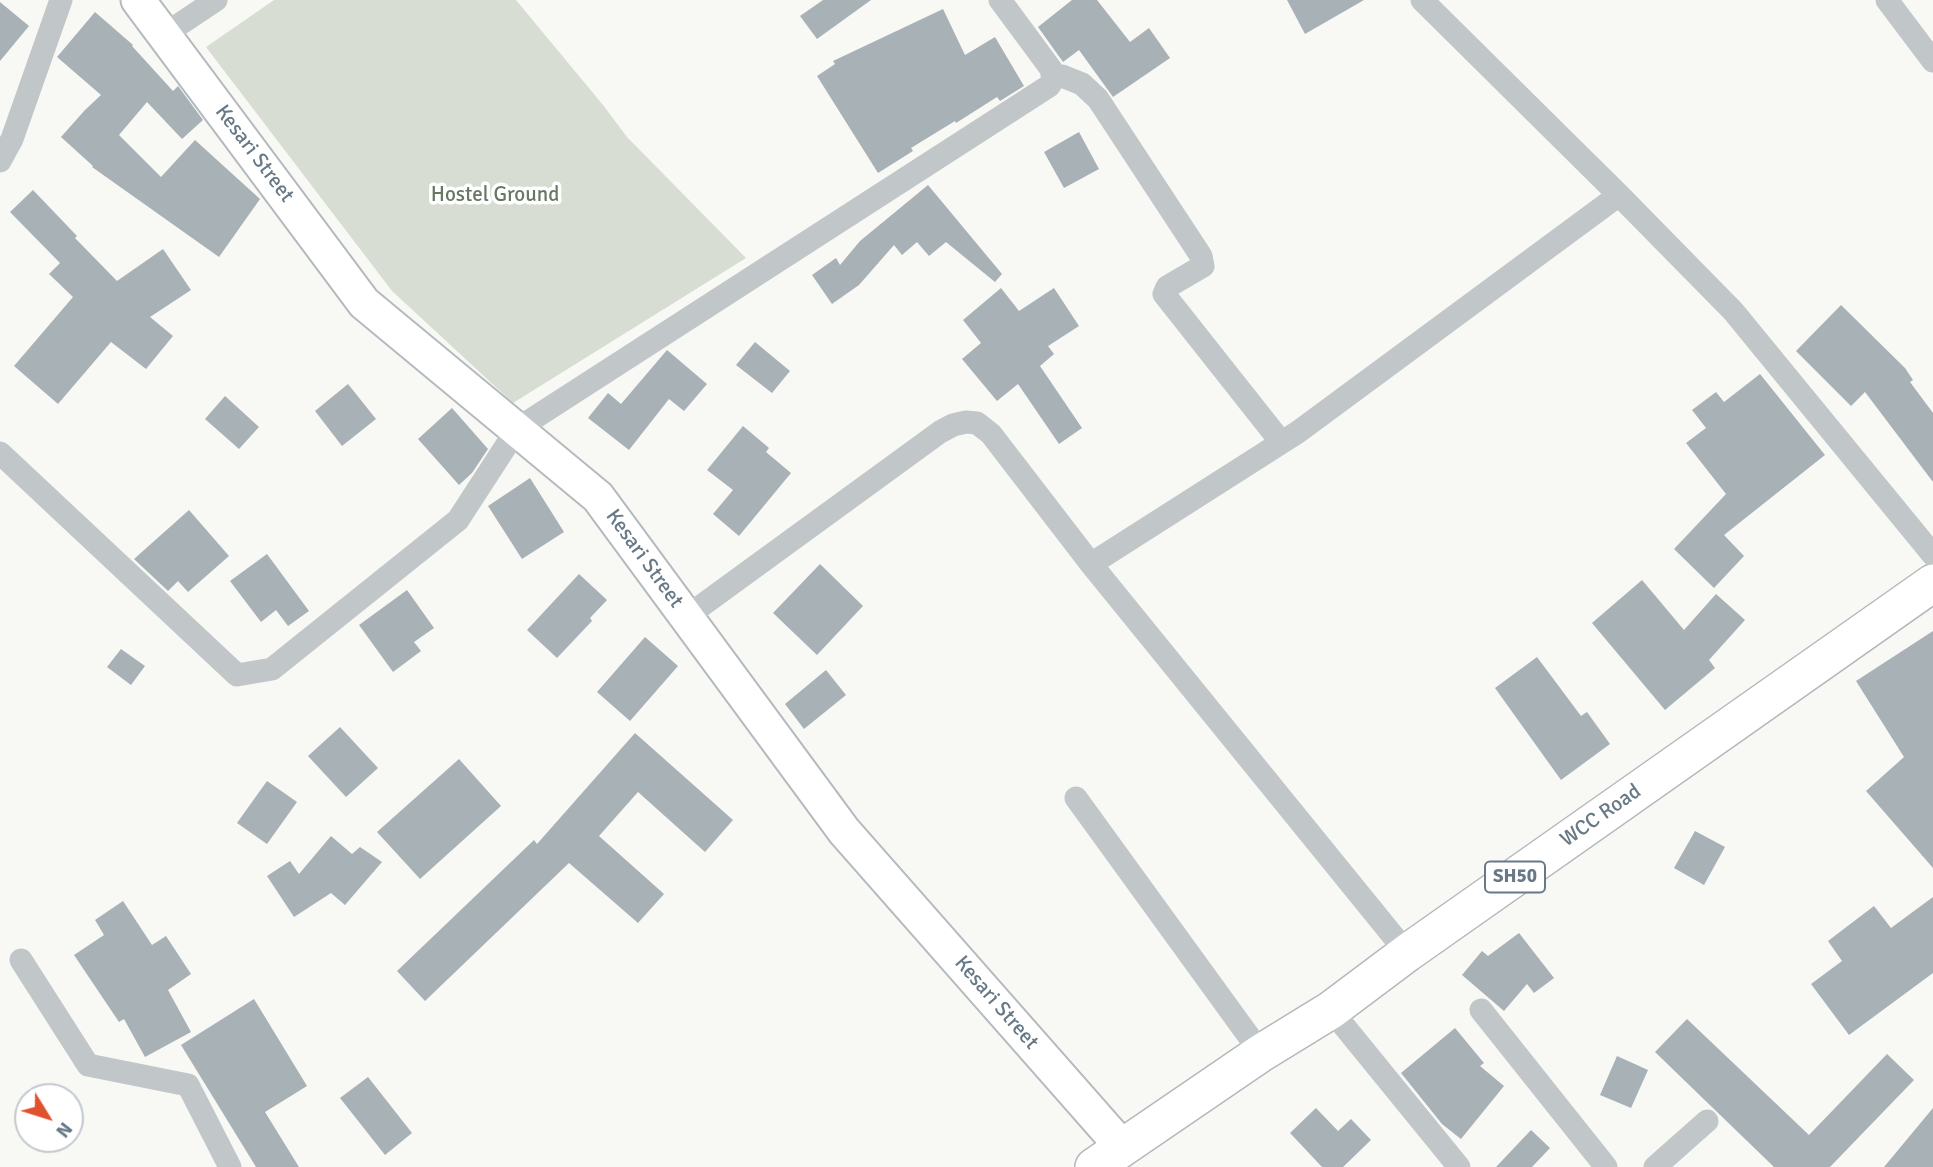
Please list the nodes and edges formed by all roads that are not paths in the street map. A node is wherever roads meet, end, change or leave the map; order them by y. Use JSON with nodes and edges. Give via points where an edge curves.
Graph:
{"nodes":[{"id":1,"x":61,"y":0,"type":"edge"},
{"id":2,"x":138,"y":0,"type":"edge"},
{"id":3,"x":216,"y":0,"type":"edge"},
{"id":4,"x":1000,"y":0,"type":"edge"},
{"id":5,"x":1422,"y":0,"type":"edge"},
{"id":6,"x":1887,"y":0,"type":"edge"},
{"id":7,"x":165,"y":34,"type":"junction"},
{"id":8,"x":1933,"y":61,"type":"edge"},
{"id":9,"x":1053,"y":76,"type":"junction"},
{"id":10,"x":0,"y":160,"type":"edge"},
{"id":11,"x":1619,"y":195,"type":"junction"},
{"id":12,"x":517,"y":429,"type":"junction"},
{"id":13,"x":1281,"y":442,"type":"junction"},
{"id":14,"x":0,"y":453,"type":"edge"},
{"id":15,"x":1933,"y":555,"type":"edge"},
{"id":16,"x":1091,"y":564,"type":"junction"},
{"id":17,"x":1933,"y":583,"type":"edge"},
{"id":18,"x":686,"y":617,"type":"junction"},
{"id":19,"x":1076,"y":798,"type":"dead end"},
{"id":20,"x":1407,"y":953,"type":"junction"},
{"id":21,"x":22,"y":960,"type":"dead end"},
{"id":22,"x":1331,"y":1010,"type":"junction"},
{"id":23,"x":1481,"y":1010,"type":"dead end"},
{"id":24,"x":1261,"y":1052,"type":"junction"},
{"id":25,"x":1707,"y":1121,"type":"dead end"},
{"id":26,"x":1109,"y":1158,"type":"edge"},
{"id":27,"x":230,"y":1167,"type":"edge"},
{"id":28,"x":1460,"y":1167,"type":"edge"},
{"id":29,"x":1606,"y":1167,"type":"edge"},
{"id":30,"x":1655,"y":1167,"type":"edge"}],
"edges":[{"from":1,"to":10,"type":"street","via":[[12,139]]},
{"from":2,"to":7,"type":"street","name":"Kesari Street"},
{"from":3,"to":7,"type":"street"},
{"from":4,"to":9,"type":"street"},
{"from":5,"to":11,"type":"street"},
{"from":6,"to":8,"type":"street"},
{"from":7,"to":12,"type":"street","name":"Kesari Street","via":[[364,303]]},
{"from":9,"to":12,"type":"street","via":[[1049,86]]},
{"from":9,"to":13,"type":"street","via":[[1082,84],[1098,99],[1201,256],[1203,265],[1167,287],[1164,294]]},
{"from":11,"to":13,"type":"street"},
{"from":11,"to":15,"type":"street","via":[[1733,311]]},
{"from":12,"to":14,"type":"street","via":[[458,520],[272,669],[237,675]]},
{"from":12,"to":18,"type":"street","name":"Kesari Street","via":[[598,496]]},
{"from":13,"to":16,"type":"street"},
{"from":16,"to":18,"type":"street","via":[[991,433],[977,423],[966,422],[940,432]]},
{"from":16,"to":20,"type":"street"},
{"from":17,"to":20,"type":"main road","name":"WCC Road","number":"SH50"},
{"from":18,"to":26,"type":"street","name":"Kesari Street","via":[[844,831]]},
{"from":19,"to":24,"type":"street"},
{"from":20,"to":22,"type":"main road","name":"WCC Road","number":"SH50"},
{"from":21,"to":27,"type":"street","via":[[88,1065],[188,1085]]},
{"from":22,"to":24,"type":"main road","name":"WCC Road","number":"SH50"},
{"from":22,"to":28,"type":"street"},
{"from":23,"to":29,"type":"street"},
{"from":24,"to":26,"type":"main road","name":"WCC Road","number":"SH50"},
{"from":25,"to":30,"type":"street"}]}
